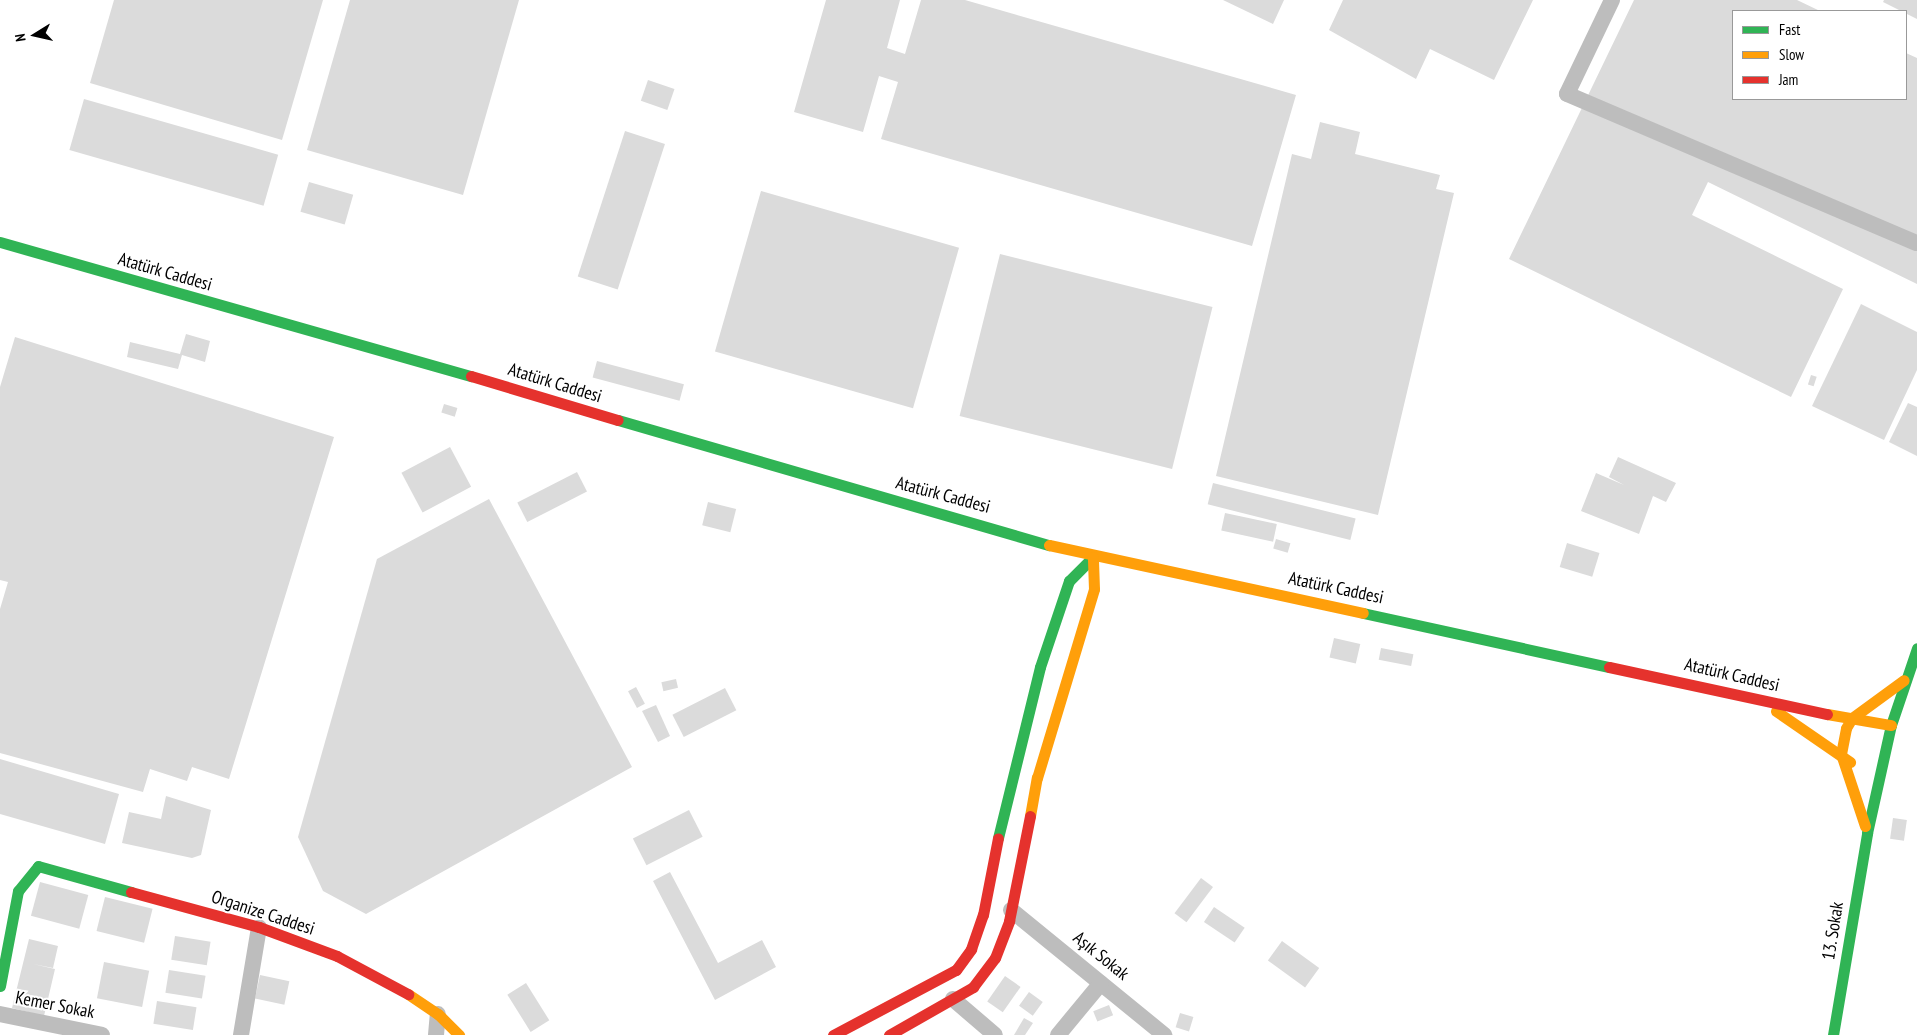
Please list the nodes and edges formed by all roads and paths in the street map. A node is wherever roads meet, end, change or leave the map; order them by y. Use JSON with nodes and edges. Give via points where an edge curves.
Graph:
{"nodes":[{"id":1,"x":1612,"y":0,"type":"edge"},
{"id":2,"x":0,"y":242,"type":"edge"},
{"id":3,"x":1917,"y":244,"type":"edge"},
{"id":4,"x":1093,"y":557,"type":"junction"},
{"id":5,"x":1917,"y":648,"type":"edge"},
{"id":6,"x":1904,"y":680,"type":"junction"},
{"id":7,"x":1756,"y":700,"type":"junction"},
{"id":8,"x":1852,"y":718,"type":"junction"},
{"id":9,"x":1891,"y":725,"type":"junction"},
{"id":10,"x":1841,"y":754,"type":"junction"},
{"id":11,"x":1881,"y":770,"type":"junction"},
{"id":12,"x":1867,"y":833,"type":"junction"},
{"id":13,"x":1012,"y":910,"type":"junction"},
{"id":14,"x":259,"y":927,"type":"junction"},
{"id":15,"x":1101,"y":983,"type":"junction"},
{"id":16,"x":0,"y":986,"type":"edge"},
{"id":17,"x":953,"y":999,"type":"junction"},
{"id":18,"x":0,"y":1014,"type":"edge"},
{"id":19,"x":438,"y":1014,"type":"junction"},
{"id":20,"x":102,"y":1035,"type":"edge"},
{"id":21,"x":240,"y":1035,"type":"edge"},
{"id":22,"x":436,"y":1035,"type":"edge"},
{"id":23,"x":459,"y":1035,"type":"edge"},
{"id":24,"x":833,"y":1035,"type":"edge"},
{"id":25,"x":889,"y":1035,"type":"edge"},
{"id":26,"x":995,"y":1035,"type":"edge"},
{"id":27,"x":1058,"y":1035,"type":"edge"},
{"id":28,"x":1164,"y":1035,"type":"edge"},
{"id":29,"x":1833,"y":1035,"type":"edge"}],
"edges":[{"from":1,"to":3,"type":"street","via":[[1567,94]]},
{"from":2,"to":4,"type":"street","name":"Atatürk Caddesi","via":[[510,387],[795,474],[1051,542]]},
{"from":4,"to":7,"type":"street","name":"Atatürk Caddesi","via":[[1124,560]]},
{"from":4,"to":13,"type":"street","via":[[1094,589],[1037,778]]},
{"from":4,"to":24,"type":"street","via":[[1069,582],[1040,667],[1011,774],[983,915],[971,949],[956,970]]},
{"from":5,"to":6,"type":"street"},
{"from":6,"to":8,"type":"street"},
{"from":6,"to":9,"type":"street","name":"13. Sokak"},
{"from":7,"to":8,"type":"street","name":"Atatürk Caddesi"},
{"from":7,"to":10,"type":"street"},
{"from":8,"to":9,"type":"street","name":"Atatürk Caddesi"},
{"from":8,"to":10,"type":"street"},
{"from":9,"to":11,"type":"street","name":"13. Sokak"},
{"from":10,"to":11,"type":"street","via":[[1863,771]]},
{"from":10,"to":12,"type":"street","via":[[1860,801]]},
{"from":11,"to":12,"type":"street","name":"13. Sokak"},
{"from":12,"to":29,"type":"street","name":"13. Sokak"},
{"from":13,"to":15,"type":"street","name":"Aşık Sokak"},
{"from":13,"to":17,"type":"street","via":[[995,958],[973,987]]},
{"from":14,"to":16,"type":"street","name":"Organize Caddesi","via":[[38,866],[18,891]]},
{"from":14,"to":19,"type":"street","name":"Organize Caddesi","via":[[337,956],[397,987]]},
{"from":14,"to":21,"type":"street"},
{"from":15,"to":27,"type":"street"},
{"from":15,"to":28,"type":"street","name":"Aşık Sokak"},
{"from":17,"to":25,"type":"street"},
{"from":17,"to":26,"type":"street"},
{"from":18,"to":20,"type":"street","name":"Kemer Sokak"},
{"from":19,"to":22,"type":"street"},
{"from":19,"to":23,"type":"street","name":"Organize Caddesi"}]}
